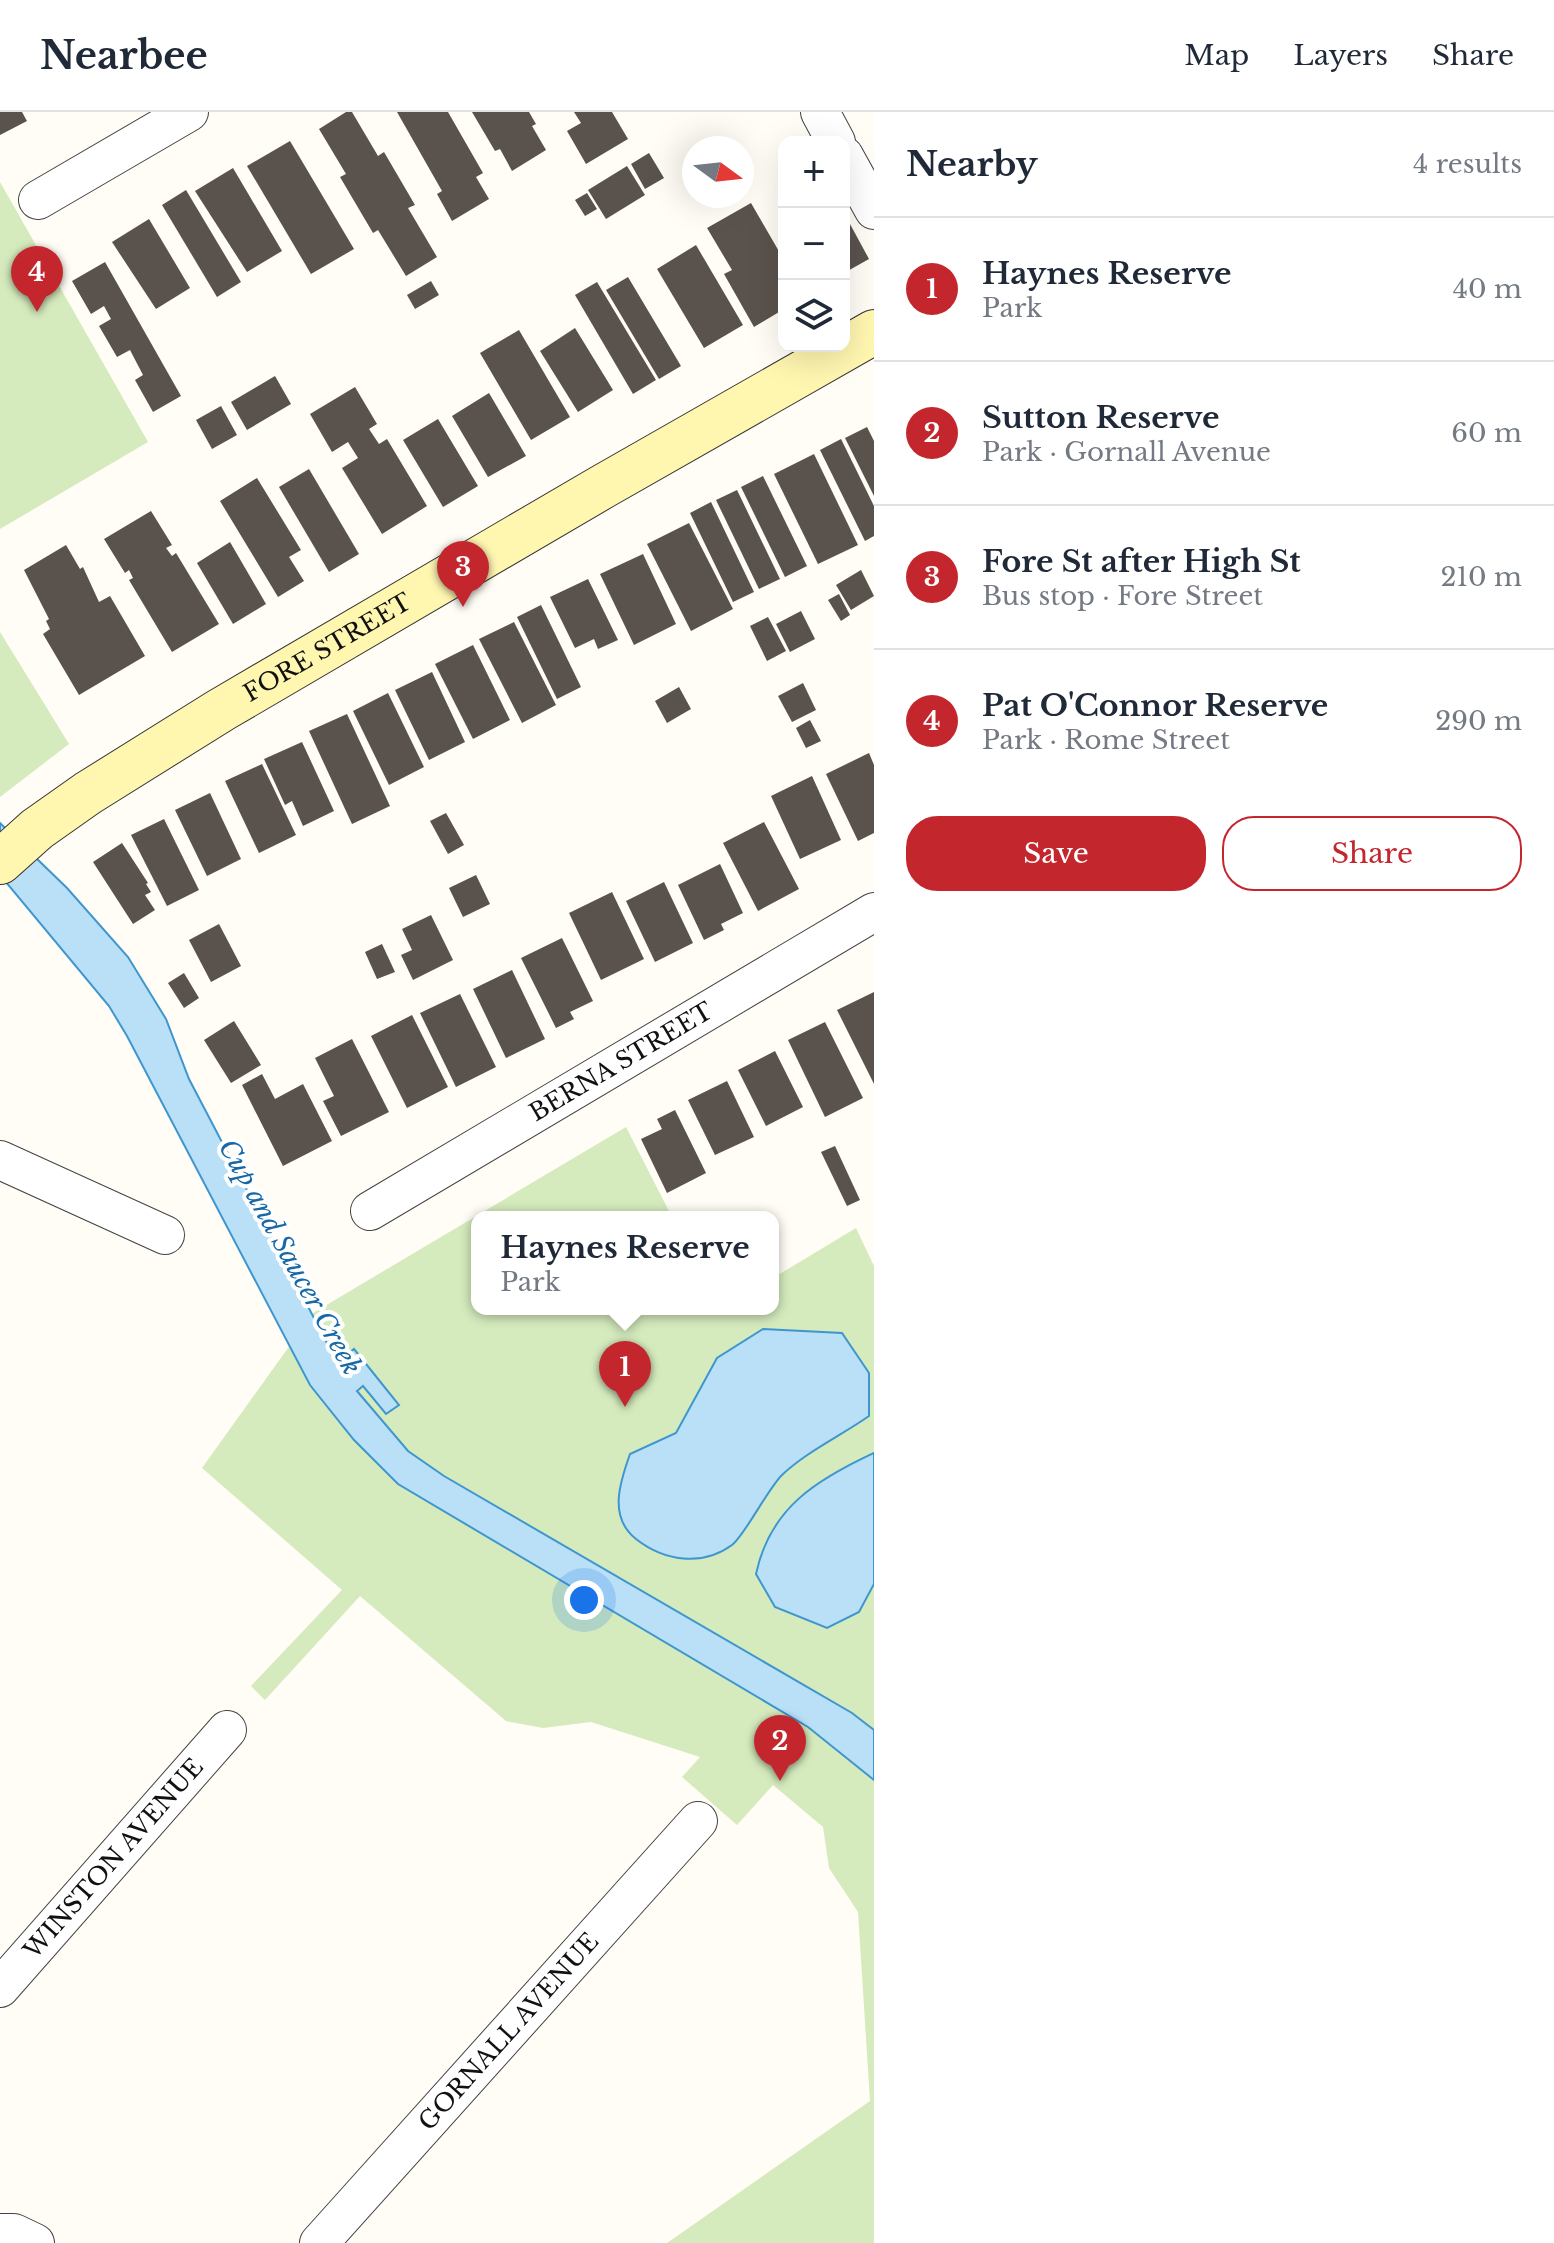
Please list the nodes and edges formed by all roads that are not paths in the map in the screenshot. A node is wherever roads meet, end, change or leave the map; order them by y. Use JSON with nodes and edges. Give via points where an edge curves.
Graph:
{"nodes":[{"id":1,"x":189,"y":112,"type":"edge"},
{"id":2,"x":820,"y":112,"type":"edge"},
{"id":3,"x":833,"y":136,"type":"edge"},
{"id":4,"x":850,"y":167,"type":"edge"},
{"id":5,"x":38,"y":200,"type":"dead end"},
{"id":6,"x":874,"y":210,"type":"edge"},
{"id":7,"x":874,"y":332,"type":"edge"},
{"id":8,"x":0,"y":862,"type":"edge"},
{"id":9,"x":874,"y":912,"type":"edge"},
{"id":10,"x":0,"y":1160,"type":"edge"},
{"id":11,"x":370,"y":1211,"type":"dead end"},
{"id":12,"x":165,"y":1235,"type":"dead end"},
{"id":13,"x":227,"y":1730,"type":"dead end"},
{"id":14,"x":698,"y":1821,"type":"dead end"},
{"id":15,"x":0,"y":1988,"type":"edge"},
{"id":16,"x":0,"y":2233,"type":"edge"},
{"id":17,"x":35,"y":2243,"type":"edge"},
{"id":18,"x":319,"y":2243,"type":"edge"}],
"edges":[{"from":1,"to":5,"type":"street"},
{"from":2,"to":3,"type":"street"},
{"from":4,"to":6,"type":"street"},
{"from":7,"to":8,"type":"main road","name":"FORE STREET","via":[[234,703],[59,814]]},
{"from":9,"to":11,"type":"street","name":"BERNA STREET"},
{"from":10,"to":12,"type":"street"},
{"from":13,"to":15,"type":"street","name":"WINSTON AVENUE"},
{"from":14,"to":18,"type":"street","name":"GORNALL AVENUE"},
{"from":16,"to":17,"type":"street"}]}
